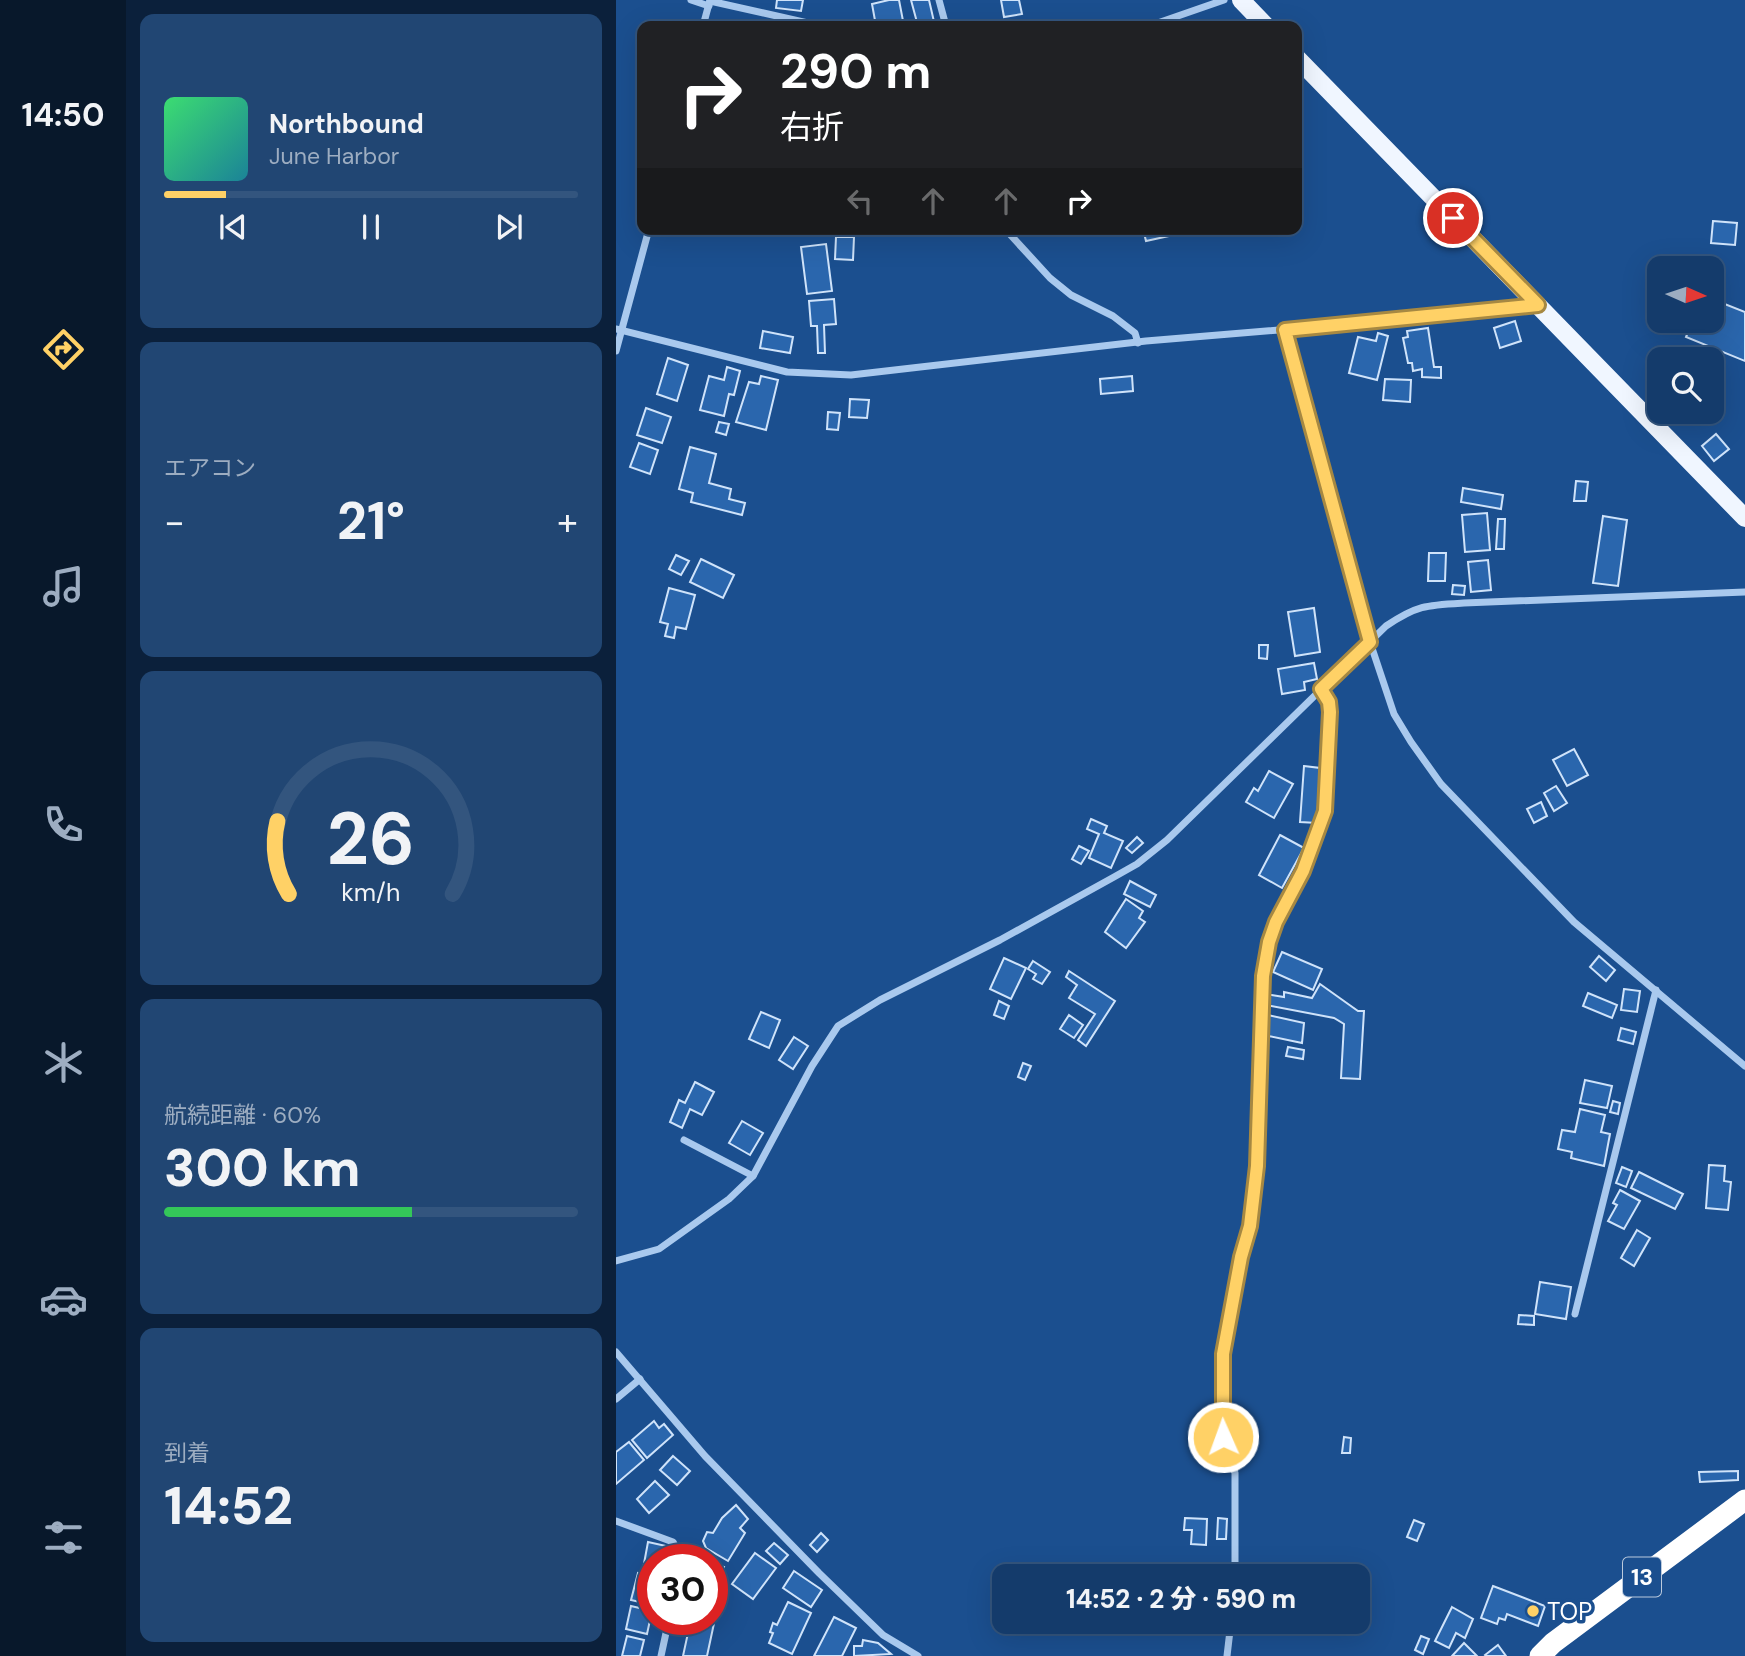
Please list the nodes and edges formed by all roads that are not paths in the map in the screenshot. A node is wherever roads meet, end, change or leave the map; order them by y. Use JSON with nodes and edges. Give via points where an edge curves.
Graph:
{"nodes":[{"id":1,"x":691,"y":0,"type":"edge"},
{"id":2,"x":940,"y":0,"type":"edge"},
{"id":3,"x":1224,"y":0,"type":"edge"},
{"id":4,"x":1241,"y":0,"type":"edge"},
{"id":5,"x":710,"y":2,"type":"edge"},
{"id":6,"x":705,"y":21,"type":"edge"},
{"id":7,"x":798,"y":21,"type":"edge"},
{"id":8,"x":945,"y":21,"type":"edge"},
{"id":9,"x":1163,"y":21,"type":"edge"},
{"id":10,"x":1261,"y":21,"type":"edge"},
{"id":11,"x":1302,"y":63,"type":"edge"},
{"id":12,"x":647,"y":235,"type":"edge"},
{"id":13,"x":1011,"y":235,"type":"edge"},
{"id":14,"x":1538,"y":305,"type":"junction"},
{"id":15,"x":619,"y":329,"type":"edge"},
{"id":16,"x":1285,"y":330,"type":"junction"},
{"id":17,"x":1138,"y":343,"type":"junction"},
{"id":18,"x":616,"y":351,"type":"edge"},
{"id":19,"x":1745,"y":519,"type":"edge"},
{"id":20,"x":1745,"y":592,"type":"edge"},
{"id":21,"x":1370,"y":642,"type":"junction"},
{"id":22,"x":1321,"y":689,"type":"junction"},
{"id":23,"x":1656,"y":990,"type":"junction"},
{"id":24,"x":1745,"y":1066,"type":"edge"},
{"id":25,"x":684,"y":1140,"type":"dead end"},
{"id":26,"x":753,"y":1176,"type":"junction"},
{"id":27,"x":616,"y":1261,"type":"edge"},
{"id":28,"x":1575,"y":1314,"type":"dead end"},
{"id":29,"x":616,"y":1352,"type":"edge"},
{"id":30,"x":640,"y":1379,"type":"junction"},
{"id":31,"x":616,"y":1399,"type":"edge"},
{"id":32,"x":1745,"y":1500,"type":"edge"},
{"id":33,"x":616,"y":1521,"type":"edge"},
{"id":34,"x":674,"y":1544,"type":"edge"},
{"id":35,"x":1235,"y":1564,"type":"edge"},
{"id":36,"x":1230,"y":1634,"type":"edge"},
{"id":37,"x":665,"y":1635,"type":"edge"},
{"id":38,"x":913,"y":1655,"type":"edge"},
{"id":39,"x":660,"y":1656,"type":"edge"},
{"id":40,"x":1227,"y":1656,"type":"edge"},
{"id":41,"x":1540,"y":1656,"type":"edge"}],
"edges":[{"from":1,"to":5,"type":"street"},
{"from":2,"to":8,"type":"street"},
{"from":3,"to":9,"type":"street"},
{"from":4,"to":10,"type":"main road"},
{"from":5,"to":6,"type":"street"},
{"from":5,"to":7,"type":"street"},
{"from":11,"to":14,"type":"main road"},
{"from":12,"to":15,"type":"street"},
{"from":13,"to":17,"type":"street","via":[[1050,278],[1135,332]]},
{"from":14,"to":16,"type":"street"},
{"from":14,"to":19,"type":"main road"},
{"from":15,"to":17,"type":"street","via":[[787,372],[851,375]]},
{"from":15,"to":18,"type":"street"},
{"from":16,"to":17,"type":"street"},
{"from":16,"to":21,"type":"street"},
{"from":20,"to":21,"type":"street","via":[[1431,604],[1410,610]]},
{"from":21,"to":22,"type":"street"},
{"from":21,"to":23,"type":"street","via":[[1394,714],[1441,784],[1574,922]]},
{"from":22,"to":26,"type":"street","via":[[1137,864],[838,1026]]},
{"from":22,"to":35,"type":"street","via":[[1330,712],[1327,802],[1315,844],[1276,922],[1266,954],[1257,1166],[1250,1226],[1223,1354],[1223,1437],[1236,1485]]},
{"from":23,"to":24,"type":"street"},
{"from":23,"to":28,"type":"street"},
{"from":25,"to":26,"type":"street"},
{"from":26,"to":27,"type":"street","via":[[659,1249]]},
{"from":29,"to":30,"type":"street"},
{"from":30,"to":31,"type":"street"},
{"from":30,"to":38,"type":"street","via":[[705,1456],[809,1563],[883,1634]]},
{"from":32,"to":41,"type":"highway","number":"13"},
{"from":33,"to":34,"type":"street"},
{"from":36,"to":40,"type":"street"},
{"from":37,"to":39,"type":"street"}]}
